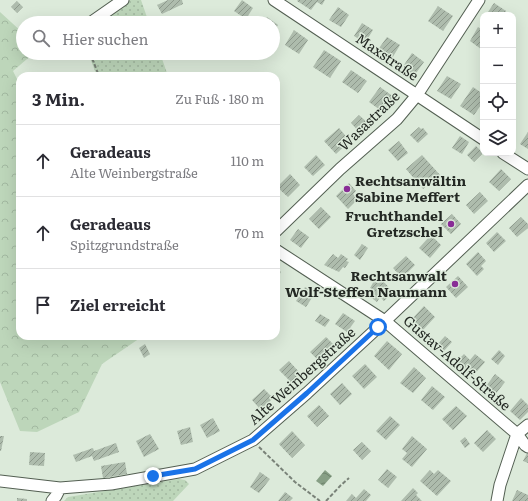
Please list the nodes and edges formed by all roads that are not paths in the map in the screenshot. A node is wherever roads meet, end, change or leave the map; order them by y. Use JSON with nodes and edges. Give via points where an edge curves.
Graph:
{"nodes":[{"id":1,"x":123,"y":0,"type":"edge"},
{"id":2,"x":274,"y":0,"type":"edge"},
{"id":3,"x":479,"y":0,"type":"edge"},
{"id":4,"x":100,"y":16,"type":"edge"},
{"id":5,"x":417,"y":95,"type":"junction"},
{"id":6,"x":480,"y":137,"type":"edge"},
{"id":7,"x":507,"y":156,"type":"edge"},
{"id":8,"x":528,"y":170,"type":"edge"},
{"id":9,"x":528,"y":185,"type":"edge"},
{"id":10,"x":280,"y":227,"type":"edge"},
{"id":11,"x":280,"y":253,"type":"edge"},
{"id":12,"x":385,"y":321,"type":"junction"},
{"id":13,"x":528,"y":425,"type":"edge"},
{"id":14,"x":517,"y":434,"type":"junction"},
{"id":15,"x":528,"y":447,"type":"edge"},
{"id":16,"x":0,"y":481,"type":"edge"},
{"id":17,"x":60,"y":488,"type":"junction"},
{"id":18,"x":52,"y":501,"type":"edge"},
{"id":19,"x":497,"y":501,"type":"edge"}],
"edges":[{"from":1,"to":4,"type":"street"},
{"from":2,"to":5,"type":"street","name":"Maxstraße"},
{"from":3,"to":5,"type":"street","name":"Wasastraße"},
{"from":5,"to":6,"type":"street","name":"Maxstraße"},
{"from":5,"to":10,"type":"street","name":"Wasastraße","via":[[397,119]]},
{"from":7,"to":8,"type":"street"},
{"from":9,"to":12,"type":"street","name":"Alte Weinbergstraße"},
{"from":11,"to":12,"type":"street","name":"Gustav-Adolf-Straße"},
{"from":12,"to":14,"type":"street","name":"Gustav-Adolf-Straße"},
{"from":12,"to":17,"type":"street","name":"Alte Weinbergstraße","via":[[253,440],[195,469],[111,484]]},
{"from":13,"to":14,"type":"street"},
{"from":14,"to":15,"type":"street","name":"Gustav-Adolf-Straße"},
{"from":14,"to":19,"type":"street"},
{"from":16,"to":17,"type":"street","name":"Alte Weinbergstraße"},
{"from":17,"to":18,"type":"street"}]}
